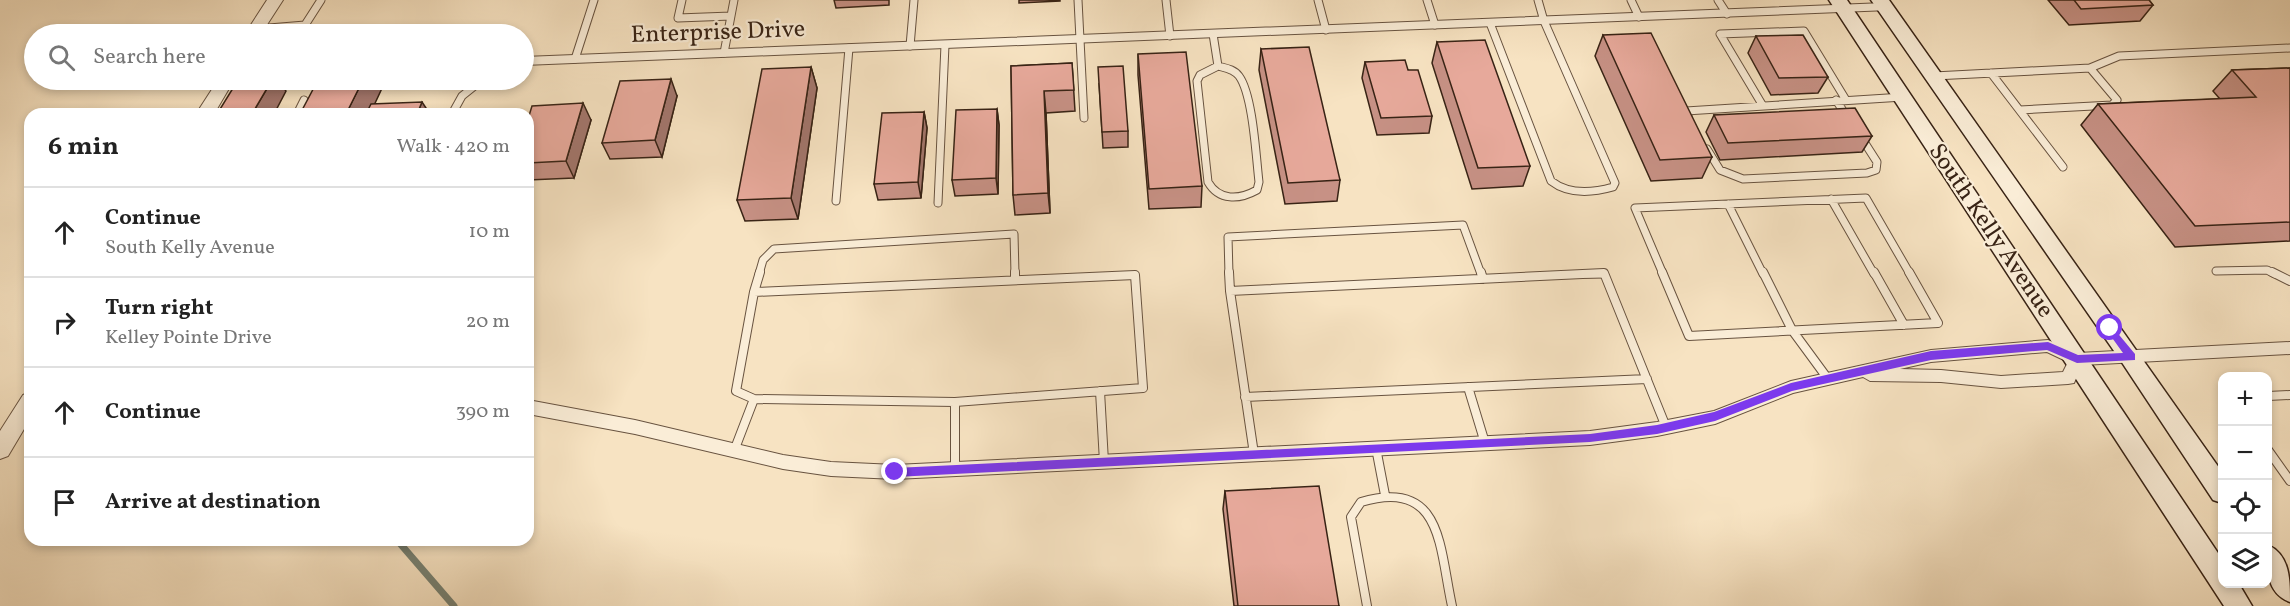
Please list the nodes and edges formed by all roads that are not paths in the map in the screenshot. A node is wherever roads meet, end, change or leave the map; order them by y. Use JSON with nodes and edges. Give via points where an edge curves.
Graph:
{"nodes":[{"id":1,"x":275,"y":0,"type":"edge"},
{"id":2,"x":321,"y":0,"type":"edge"},
{"id":3,"x":594,"y":0,"type":"edge"},
{"id":4,"x":682,"y":0,"type":"edge"},
{"id":5,"x":734,"y":0,"type":"edge"},
{"id":6,"x":914,"y":0,"type":"edge"},
{"id":7,"x":1078,"y":0,"type":"edge"},
{"id":8,"x":1166,"y":0,"type":"edge"},
{"id":9,"x":1318,"y":0,"type":"edge"},
{"id":10,"x":1427,"y":0,"type":"edge"},
{"id":11,"x":1538,"y":0,"type":"edge"},
{"id":12,"x":1631,"y":0,"type":"edge"},
{"id":13,"x":1718,"y":0,"type":"edge"},
{"id":14,"x":1883,"y":4,"type":"edge"},
{"id":15,"x":1841,"y":5,"type":"edge"},
{"id":16,"x":1727,"y":14,"type":"junction"},
{"id":17,"x":731,"y":16,"type":"junction"},
{"id":18,"x":1639,"y":17,"type":"junction"},
{"id":19,"x":1544,"y":21,"type":"junction"},
{"id":20,"x":1490,"y":23,"type":"junction"},
{"id":21,"x":260,"y":24,"type":"edge"},
{"id":22,"x":306,"y":24,"type":"edge"},
{"id":23,"x":1435,"y":26,"type":"junction"},
{"id":24,"x":1326,"y":30,"type":"junction"},
{"id":25,"x":1213,"y":34,"type":"junction"},
{"id":26,"x":1170,"y":36,"type":"junction"},
{"id":27,"x":1081,"y":39,"type":"junction"},
{"id":28,"x":945,"y":45,"type":"junction"},
{"id":29,"x":910,"y":46,"type":"junction"},
{"id":30,"x":849,"y":48,"type":"junction"},
{"id":31,"x":2290,"y":48,"type":"edge"},
{"id":32,"x":724,"y":53,"type":"junction"},
{"id":33,"x":575,"y":59,"type":"junction"},
{"id":34,"x":534,"y":61,"type":"edge"},
{"id":35,"x":1218,"y":66,"type":"junction"},
{"id":36,"x":2090,"y":68,"type":"junction"},
{"id":37,"x":1991,"y":73,"type":"junction"},
{"id":38,"x":1932,"y":76,"type":"junction"},
{"id":39,"x":220,"y":90,"type":"edge"},
{"id":40,"x":470,"y":90,"type":"edge"},
{"id":41,"x":1904,"y":97,"type":"junction"},
{"id":42,"x":304,"y":100,"type":"dead end"},
{"id":43,"x":1836,"y":100,"type":"junction"},
{"id":44,"x":1846,"y":100,"type":"junction"},
{"id":45,"x":1763,"y":106,"type":"junction"},
{"id":46,"x":209,"y":108,"type":"edge"},
{"id":47,"x":300,"y":108,"type":"edge"},
{"id":48,"x":455,"y":108,"type":"edge"},
{"id":49,"x":2020,"y":110,"type":"junction"},
{"id":50,"x":1084,"y":118,"type":"dead end"},
{"id":51,"x":1691,"y":120,"type":"edge"},
{"id":52,"x":1702,"y":140,"type":"edge"},
{"id":53,"x":2063,"y":167,"type":"dead end"},
{"id":54,"x":1831,"y":199,"type":"junction"},
{"id":55,"x":836,"y":201,"type":"dead end"},
{"id":56,"x":938,"y":203,"type":"dead end"},
{"id":57,"x":1728,"y":204,"type":"junction"},
{"id":58,"x":2216,"y":271,"type":"dead end"},
{"id":59,"x":1483,"y":279,"type":"junction"},
{"id":60,"x":1015,"y":280,"type":"junction"},
{"id":61,"x":2290,"y":281,"type":"edge"},
{"id":62,"x":1230,"y":291,"type":"junction"},
{"id":63,"x":754,"y":292,"type":"junction"},
{"id":64,"x":1904,"y":325,"type":"junction"},
{"id":65,"x":1792,"y":330,"type":"junction"},
{"id":66,"x":2290,"y":348,"type":"edge"},
{"id":67,"x":2132,"y":357,"type":"junction"},
{"id":68,"x":2077,"y":359,"type":"junction"},
{"id":69,"x":1846,"y":374,"type":"junction"},
{"id":70,"x":1647,"y":379,"type":"junction"},
{"id":71,"x":1828,"y":379,"type":"junction"},
{"id":72,"x":1468,"y":387,"type":"junction"},
{"id":73,"x":1100,"y":391,"type":"junction"},
{"id":74,"x":2290,"y":395,"type":"edge"},
{"id":75,"x":2272,"y":396,"type":"edge"},
{"id":76,"x":1245,"y":397,"type":"junction"},
{"id":77,"x":754,"y":399,"type":"junction"},
{"id":78,"x":955,"y":402,"type":"junction"},
{"id":79,"x":534,"y":408,"type":"edge"},
{"id":80,"x":22,"y":426,"type":"edge"},
{"id":81,"x":1666,"y":427,"type":"junction"},
{"id":82,"x":1485,"y":443,"type":"junction"},
{"id":83,"x":1376,"y":448,"type":"junction"},
{"id":84,"x":0,"y":450,"type":"edge"},
{"id":85,"x":734,"y":451,"type":"junction"},
{"id":86,"x":1254,"y":454,"type":"junction"},
{"id":87,"x":2272,"y":456,"type":"edge"},
{"id":88,"x":1104,"y":462,"type":"junction"},
{"id":89,"x":955,"y":470,"type":"junction"},
{"id":90,"x":2290,"y":482,"type":"edge"},
{"id":91,"x":2218,"y":485,"type":"edge"},
{"id":92,"x":1385,"y":495,"type":"junction"},
{"id":93,"x":2272,"y":563,"type":"edge"},
{"id":94,"x":2218,"y":574,"type":"edge"},
{"id":95,"x":2227,"y":588,"type":"edge"},
{"id":96,"x":2290,"y":590,"type":"edge"},
{"id":97,"x":1367,"y":606,"type":"edge"},
{"id":98,"x":1452,"y":606,"type":"edge"},
{"id":99,"x":2239,"y":606,"type":"edge"}],
"edges":[{"from":1,"to":21,"type":"street"},
{"from":2,"to":22,"type":"lane"},
{"from":3,"to":33,"type":"lane"},
{"from":4,"to":17,"type":"lane","via":[[678,18]]},
{"from":5,"to":17,"type":"lane"},
{"from":6,"to":29,"type":"lane"},
{"from":7,"to":27,"type":"lane"},
{"from":8,"to":26,"type":"lane"},
{"from":9,"to":24,"type":"lane"},
{"from":10,"to":23,"type":"lane"},
{"from":11,"to":19,"type":"lane"},
{"from":12,"to":18,"type":"lane"},
{"from":13,"to":16,"type":"lane"},
{"from":14,"to":15,"type":"street","name":"Enterprise Drive"},
{"from":14,"to":38,"type":"main road","name":"South Kelly Avenue"},
{"from":15,"to":16,"type":"street","name":"Enterprise Drive"},
{"from":15,"to":41,"type":"main road","name":"South Kelly Avenue"},
{"from":16,"to":18,"type":"street","name":"Enterprise Drive"},
{"from":17,"to":32,"type":"lane"},
{"from":18,"to":19,"type":"street","name":"Enterprise Drive"},
{"from":19,"to":20,"type":"street","name":"Enterprise Drive"},
{"from":19,"to":20,"type":"lane","via":[[1616,183],[1613,187],[1572,192],[1560,190],[1551,181]]},
{"from":20,"to":23,"type":"street","name":"Enterprise Drive"},
{"from":23,"to":24,"type":"street","name":"Enterprise Drive"},
{"from":24,"to":25,"type":"street","name":"Enterprise Drive"},
{"from":25,"to":26,"type":"street","name":"Enterprise Drive"},
{"from":25,"to":35,"type":"lane"},
{"from":26,"to":27,"type":"street","name":"Enterprise Drive"},
{"from":27,"to":28,"type":"street","name":"Enterprise Drive"},
{"from":27,"to":50,"type":"lane"},
{"from":28,"to":29,"type":"street","name":"Enterprise Drive"},
{"from":28,"to":56,"type":"lane"},
{"from":29,"to":30,"type":"street","name":"Enterprise Drive"},
{"from":30,"to":32,"type":"street","name":"Enterprise Drive"},
{"from":30,"to":55,"type":"lane"},
{"from":31,"to":36,"type":"lane","via":[[2120,56]]},
{"from":32,"to":33,"type":"street","name":"Enterprise Drive"},
{"from":33,"to":34,"type":"street","name":"Enterprise Drive"},
{"from":35,"to":35,"type":"lane","via":[[1230,69],[1242,81],[1252,132],[1259,182],[1257,190],[1241,197],[1222,196],[1208,182],[1197,81],[1200,75]]},
{"from":36,"to":37,"type":"lane"},
{"from":36,"to":49,"type":"lane","via":[[2117,100],[2112,105]]},
{"from":37,"to":38,"type":"lane"},
{"from":37,"to":49,"type":"lane"},
{"from":38,"to":67,"type":"main road","name":"South Kelly Avenue"},
{"from":39,"to":46,"type":"street"},
{"from":40,"to":48,"type":"lane"},
{"from":41,"to":44,"type":"lane"},
{"from":41,"to":68,"type":"main road","name":"South Kelly Avenue"},
{"from":42,"to":47,"type":"lane"},
{"from":43,"to":44,"type":"lane"},
{"from":43,"to":45,"type":"lane"},
{"from":43,"to":52,"type":"lane","via":[[1877,162],[1876,170],[1856,174],[1728,177]]},
{"from":44,"to":45,"type":"lane","via":[[1804,31],[1720,34]]},
{"from":45,"to":51,"type":"lane","via":[[1686,111]]},
{"from":49,"to":53,"type":"lane"},
{"from":54,"to":57,"type":"lane"},
{"from":54,"to":64,"type":"lane"},
{"from":54,"to":64,"type":"lane","via":[[1866,198],[1938,322]]},
{"from":57,"to":65,"type":"lane"},
{"from":57,"to":65,"type":"lane","via":[[1635,208],[1689,336]]},
{"from":58,"to":61,"type":"lane","via":[[2267,270]]},
{"from":59,"to":62,"type":"lane"},
{"from":59,"to":62,"type":"lane","via":[[1462,225],[1228,237]]},
{"from":59,"to":70,"type":"lane","via":[[1604,273]]},
{"from":60,"to":63,"type":"lane"},
{"from":60,"to":63,"type":"lane","via":[[1014,234],[774,249],[763,260]]},
{"from":60,"to":73,"type":"lane","via":[[1135,275],[1143,388]]},
{"from":62,"to":76,"type":"lane"},
{"from":63,"to":77,"type":"lane","via":[[736,391]]},
{"from":64,"to":65,"type":"lane"},
{"from":65,"to":71,"type":"lane"},
{"from":66,"to":67,"type":"street"},
{"from":67,"to":68,"type":"street"},
{"from":67,"to":91,"type":"main road","name":"South Kelly Avenue"},
{"from":68,"to":69,"type":"street","via":[[2048,346],[1931,356]]},
{"from":68,"to":69,"type":"street","via":[[2068,378],[2001,382]]},
{"from":68,"to":94,"type":"main road","name":"South Kelly Avenue"},
{"from":69,"to":71,"type":"street"},
{"from":70,"to":72,"type":"lane"},
{"from":70,"to":81,"type":"lane"},
{"from":71,"to":81,"type":"street","via":[[1791,387],[1715,417]]},
{"from":72,"to":76,"type":"lane"},
{"from":72,"to":82,"type":"lane"},
{"from":73,"to":78,"type":"lane"},
{"from":73,"to":88,"type":"lane"},
{"from":74,"to":75,"type":"lane"},
{"from":76,"to":86,"type":"lane"},
{"from":77,"to":78,"type":"lane"},
{"from":77,"to":85,"type":"lane"},
{"from":78,"to":89,"type":"lane"},
{"from":79,"to":85,"type":"street"},
{"from":80,"to":84,"type":"street"},
{"from":81,"to":82,"type":"street","via":[[1590,438]]},
{"from":82,"to":83,"type":"street"},
{"from":83,"to":86,"type":"street"},
{"from":83,"to":92,"type":"lane"},
{"from":85,"to":89,"type":"street","via":[[831,469]]},
{"from":86,"to":88,"type":"street"},
{"from":87,"to":90,"type":"lane"},
{"from":88,"to":89,"type":"street"},
{"from":92,"to":97,"type":"lane","via":[[1361,502],[1351,517]]},
{"from":92,"to":98,"type":"lane","via":[[1417,502],[1432,517]]},
{"from":93,"to":96,"type":"main road"},
{"from":95,"to":99,"type":"main road","name":"South Kelly Avenue"}]}
